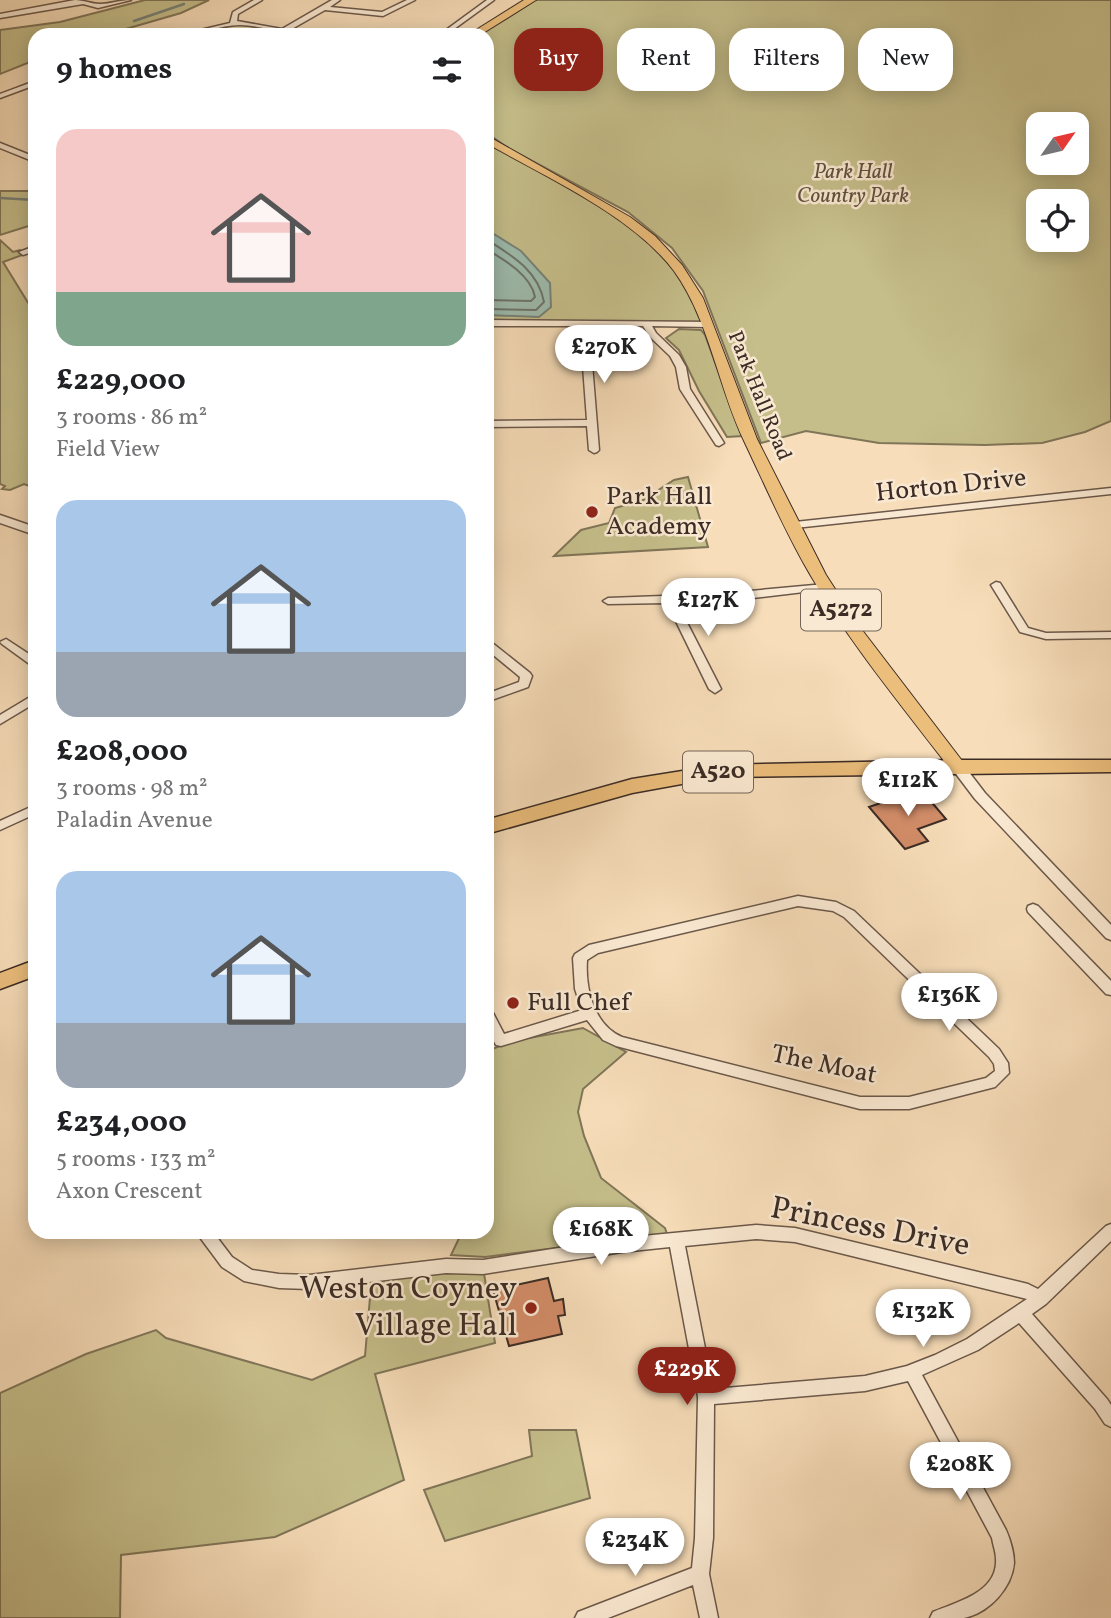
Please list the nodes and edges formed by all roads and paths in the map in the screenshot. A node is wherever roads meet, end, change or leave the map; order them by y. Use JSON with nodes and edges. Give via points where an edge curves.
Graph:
{"nodes":[{"id":1,"x":128,"y":0,"type":"edge"},
{"id":2,"x":259,"y":0,"type":"edge"},
{"id":3,"x":337,"y":0,"type":"edge"},
{"id":4,"x":412,"y":0,"type":"edge"},
{"id":5,"x":492,"y":0,"type":"edge"},
{"id":6,"x":531,"y":0,"type":"edge"},
{"id":7,"x":79,"y":1,"type":"edge"},
{"id":8,"x":324,"y":8,"type":"junction"},
{"id":9,"x":0,"y":15,"type":"edge"},
{"id":10,"x":233,"y":24,"type":"junction"},
{"id":11,"x":446,"y":27,"type":"dead end"},
{"id":12,"x":214,"y":28,"type":"edge"},
{"id":13,"x":262,"y":28,"type":"edge"},
{"id":14,"x":289,"y":28,"type":"edge"},
{"id":15,"x":485,"y":28,"type":"edge"},
{"id":16,"x":28,"y":88,"type":"edge"},
{"id":17,"x":0,"y":96,"type":"edge"},
{"id":18,"x":494,"y":143,"type":"edge"},
{"id":19,"x":0,"y":145,"type":"edge"},
{"id":20,"x":28,"y":157,"type":"edge"},
{"id":21,"x":28,"y":250,"type":"edge"},
{"id":22,"x":23,"y":252,"type":"dead end"},
{"id":23,"x":494,"y":323,"type":"edge"},
{"id":24,"x":584,"y":323,"type":"junction"},
{"id":25,"x":708,"y":324,"type":"junction"},
{"id":26,"x":647,"y":325,"type":"junction"},
{"id":27,"x":592,"y":423,"type":"junction"},
{"id":28,"x":494,"y":424,"type":"edge"},
{"id":29,"x":719,"y":443,"type":"dead end"},
{"id":30,"x":594,"y":450,"type":"dead end"},
{"id":31,"x":1111,"y":491,"type":"edge"},
{"id":32,"x":0,"y":519,"type":"edge"},
{"id":33,"x":795,"y":525,"type":"junction"},
{"id":34,"x":28,"y":529,"type":"edge"},
{"id":35,"x":996,"y":585,"type":"dead end"},
{"id":36,"x":825,"y":587,"type":"junction"},
{"id":37,"x":608,"y":601,"type":"dead end"},
{"id":38,"x":671,"y":601,"type":"junction"},
{"id":39,"x":1111,"y":635,"type":"edge"},
{"id":40,"x":6,"y":642,"type":"dead end"},
{"id":41,"x":494,"y":650,"type":"edge"},
{"id":42,"x":28,"y":659,"type":"edge"},
{"id":43,"x":715,"y":689,"type":"dead end"},
{"id":44,"x":494,"y":695,"type":"edge"},
{"id":45,"x":28,"y":702,"type":"edge"},
{"id":46,"x":0,"y":720,"type":"edge"},
{"id":47,"x":957,"y":766,"type":"junction"},
{"id":48,"x":1111,"y":766,"type":"edge"},
{"id":49,"x":28,"y":812,"type":"edge"},
{"id":50,"x":494,"y":825,"type":"edge"},
{"id":51,"x":0,"y":826,"type":"edge"},
{"id":52,"x":1032,"y":909,"type":"dead end"},
{"id":53,"x":1111,"y":934,"type":"edge"},
{"id":54,"x":28,"y":971,"type":"edge"},
{"id":55,"x":0,"y":981,"type":"edge"},
{"id":56,"x":1111,"y":990,"type":"edge"},
{"id":57,"x":591,"y":1013,"type":"junction"},
{"id":58,"x":494,"y":1043,"type":"edge"},
{"id":59,"x":1111,"y":1231,"type":"edge"},
{"id":60,"x":209,"y":1239,"type":"edge"},
{"id":61,"x":676,"y":1240,"type":"junction"},
{"id":62,"x":1040,"y":1300,"type":"junction"},
{"id":63,"x":1021,"y":1313,"type":"junction"},
{"id":64,"x":912,"y":1373,"type":"junction"},
{"id":65,"x":706,"y":1397,"type":"junction"},
{"id":66,"x":1111,"y":1419,"type":"edge"},
{"id":67,"x":700,"y":1574,"type":"junction"},
{"id":68,"x":584,"y":1618,"type":"edge"},
{"id":69,"x":709,"y":1618,"type":"edge"},
{"id":70,"x":939,"y":1618,"type":"edge"}],
"edges":[{"from":1,"to":7,"type":"street","via":[[103,6]]},
{"from":2,"to":10,"type":"street","via":[[236,13]]},
{"from":3,"to":8,"type":"street"},
{"from":4,"to":8,"type":"street","via":[[383,14]]},
{"from":5,"to":11,"type":"street"},
{"from":6,"to":15,"type":"main road"},
{"from":7,"to":9,"type":"street"},
{"from":8,"to":14,"type":"street"},
{"from":10,"to":12,"type":"street"},
{"from":10,"to":13,"type":"street"},
{"from":16,"to":17,"type":"street"},
{"from":18,"to":25,"type":"main road","name":"Park Hall Road","number":"A5272","via":[[608,207],[652,239],[678,268]]},
{"from":19,"to":20,"type":"street"},
{"from":21,"to":22,"type":"street"},
{"from":23,"to":24,"type":"street"},
{"from":24,"to":26,"type":"street"},
{"from":24,"to":27,"type":"street"},
{"from":25,"to":26,"type":"street"},
{"from":25,"to":33,"type":"main road","name":"Park Hall Road","number":"A5272","via":[[750,439]]},
{"from":26,"to":29,"type":"street","via":[[674,355],[685,389]]},
{"from":27,"to":28,"type":"street"},
{"from":27,"to":30,"type":"street"},
{"from":31,"to":33,"type":"street","name":"Horton Drive"},
{"from":32,"to":34,"type":"street"},
{"from":33,"to":36,"type":"main road","name":"Park Hall Road","number":"A5272"},
{"from":35,"to":39,"type":"street","via":[[1024,631],[1046,636]]},
{"from":36,"to":38,"type":"street"},
{"from":36,"to":47,"type":"main road","name":"Park Hall Road","number":"A5272"},
{"from":37,"to":38,"type":"street"},
{"from":38,"to":43,"type":"street"},
{"from":40,"to":42,"type":"street"},
{"from":41,"to":44,"type":"street","via":[[526,676],[524,684]]},
{"from":45,"to":46,"type":"street"},
{"from":47,"to":48,"type":"highway","number":"A520"},
{"from":47,"to":50,"type":"highway","number":"A520","via":[[720,771],[632,786]]},
{"from":47,"to":53,"type":"street"},
{"from":49,"to":51,"type":"street"},
{"from":52,"to":56,"type":"street"},
{"from":54,"to":55,"type":"highway"},
{"from":57,"to":57,"type":"street","name":"The Moat","via":[[578,972],[580,958],[594,949],[799,901],[822,903],[849,914],[994,1052],[1002,1073],[990,1083],[909,1103],[860,1102],[610,1038]]},
{"from":57,"to":58,"type":"street"},
{"from":59,"to":62,"type":"street"},
{"from":60,"to":61,"type":"street","name":"Princess Drive","via":[[227,1262],[249,1276],[309,1282],[446,1266],[483,1267]]},
{"from":61,"to":62,"type":"street","name":"Princess Drive","via":[[756,1232],[796,1235],[1028,1291]]},
{"from":61,"to":65,"type":"street"},
{"from":62,"to":63,"type":"street"},
{"from":63,"to":64,"type":"street","via":[[939,1363]]},
{"from":63,"to":66,"type":"street"},
{"from":64,"to":65,"type":"street","via":[[868,1384]]},
{"from":64,"to":70,"type":"street","via":[[1000,1536],[1005,1563],[999,1583],[977,1605]]},
{"from":65,"to":67,"type":"street"},
{"from":67,"to":68,"type":"street"},
{"from":67,"to":69,"type":"street"}]}
